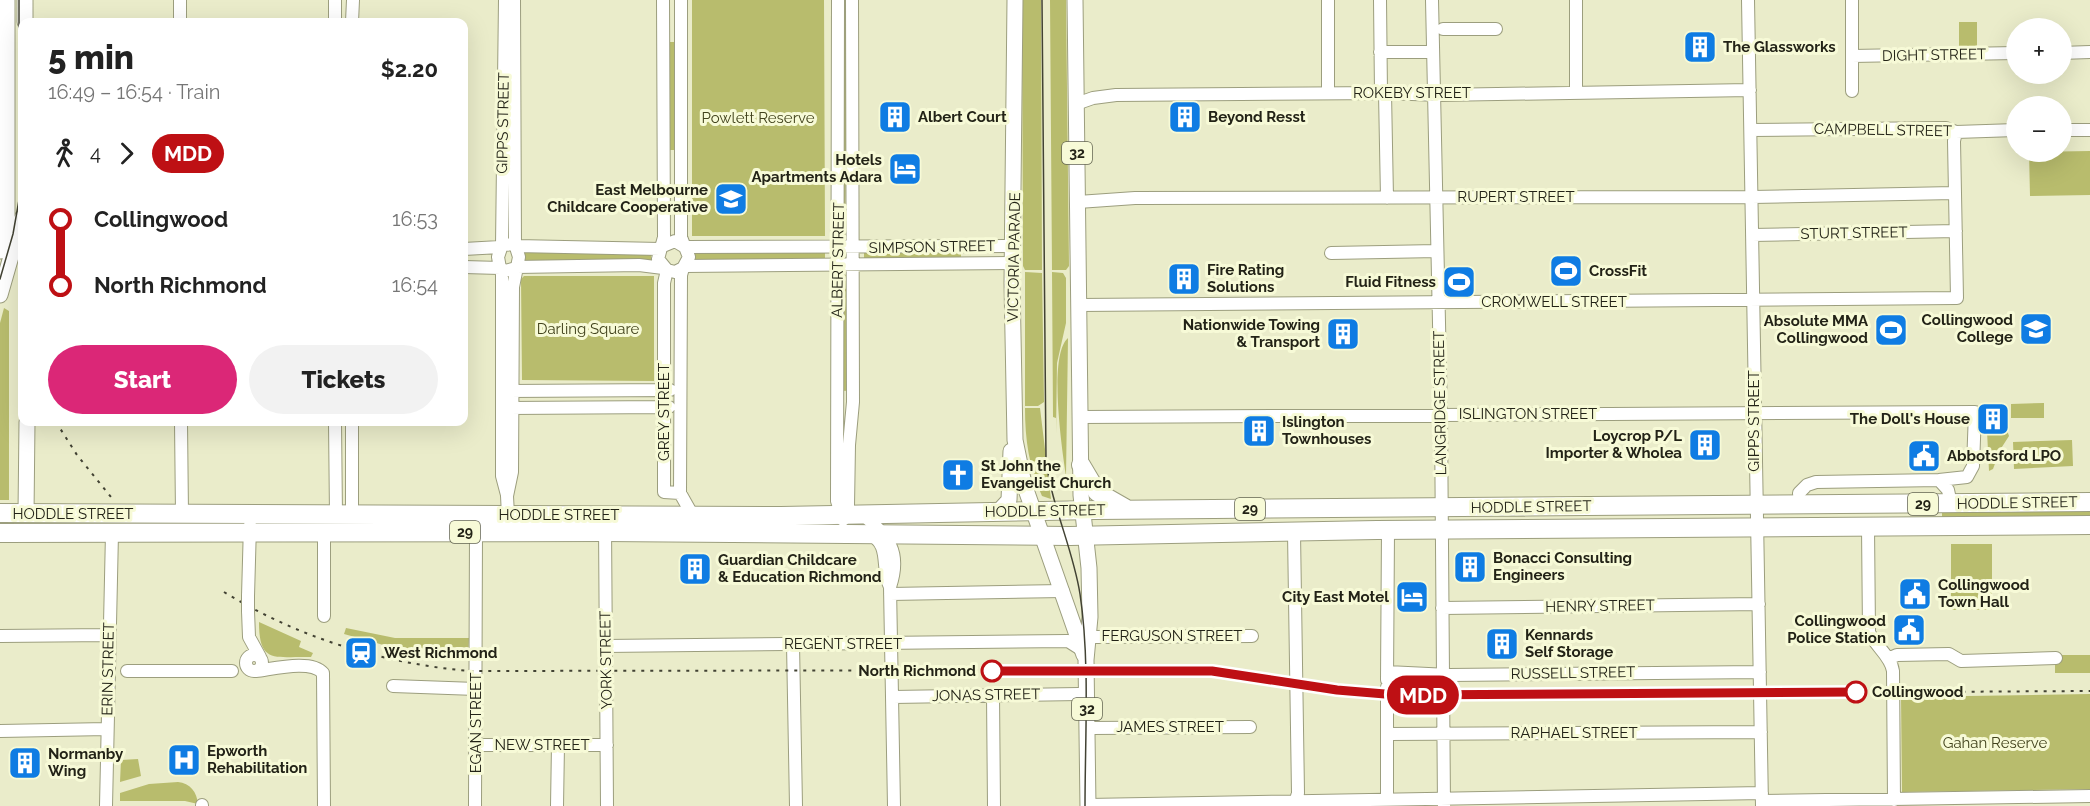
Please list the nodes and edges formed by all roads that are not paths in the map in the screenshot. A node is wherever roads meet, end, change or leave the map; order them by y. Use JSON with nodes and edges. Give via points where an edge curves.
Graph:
{"nodes":[{"id":1,"x":7,"y":0,"type":"edge"},
{"id":2,"x":25,"y":0,"type":"edge"},
{"id":3,"x":335,"y":0,"type":"edge"},
{"id":4,"x":352,"y":0,"type":"edge"},
{"id":5,"x":505,"y":0,"type":"edge"},
{"id":6,"x":514,"y":0,"type":"edge"},
{"id":7,"x":663,"y":0,"type":"edge"},
{"id":8,"x":681,"y":0,"type":"edge"},
{"id":9,"x":838,"y":0,"type":"edge"},
{"id":10,"x":852,"y":0,"type":"edge"},
{"id":11,"x":1015,"y":0,"type":"edge"},
{"id":12,"x":1075,"y":0,"type":"edge"},
{"id":13,"x":1328,"y":0,"type":"edge"},
{"id":14,"x":1380,"y":0,"type":"edge"},
{"id":15,"x":1432,"y":0,"type":"edge"},
{"id":16,"x":1576,"y":0,"type":"edge"},
{"id":17,"x":1748,"y":0,"type":"edge"},
{"id":18,"x":1852,"y":0,"type":"edge"},
{"id":19,"x":180,"y":2,"type":"edge"},
{"id":20,"x":25,"y":18,"type":"edge"},
{"id":21,"x":180,"y":18,"type":"edge"},
{"id":22,"x":335,"y":18,"type":"edge"},
{"id":23,"x":352,"y":18,"type":"edge"},
{"id":24,"x":1443,"y":29,"type":"dead end"},
{"id":25,"x":1496,"y":29,"type":"dead end"},
{"id":26,"x":1380,"y":52,"type":"junction"},
{"id":27,"x":1433,"y":52,"type":"junction"},
{"id":28,"x":2090,"y":52,"type":"edge"},
{"id":29,"x":2006,"y":53,"type":"edge"},
{"id":30,"x":2072,"y":53,"type":"edge"},
{"id":31,"x":1852,"y":56,"type":"junction"},
{"id":32,"x":16,"y":57,"type":"edge"},
{"id":33,"x":1750,"y":90,"type":"junction"},
{"id":34,"x":1576,"y":92,"type":"junction"},
{"id":35,"x":1852,"y":92,"type":"dead end"},
{"id":36,"x":1328,"y":93,"type":"junction"},
{"id":37,"x":1383,"y":93,"type":"junction"},
{"id":38,"x":1433,"y":94,"type":"junction"},
{"id":39,"x":508,"y":104,"type":"junction"},
{"id":40,"x":1076,"y":104,"type":"junction"},
{"id":41,"x":1751,"y":130,"type":"junction"},
{"id":42,"x":2006,"y":130,"type":"edge"},
{"id":43,"x":2072,"y":130,"type":"edge"},
{"id":44,"x":2090,"y":130,"type":"edge"},
{"id":45,"x":1956,"y":132,"type":"junction"},
{"id":46,"x":681,"y":156,"type":"junction"},
{"id":47,"x":664,"y":157,"type":"junction"},
{"id":48,"x":1954,"y":193,"type":"junction"},
{"id":49,"x":1752,"y":196,"type":"junction"},
{"id":50,"x":1388,"y":198,"type":"junction"},
{"id":51,"x":1436,"y":198,"type":"junction"},
{"id":52,"x":682,"y":199,"type":"junction"},
{"id":53,"x":664,"y":200,"type":"junction"},
{"id":54,"x":1078,"y":202,"type":"junction"},
{"id":55,"x":18,"y":231,"type":"edge"},
{"id":56,"x":1956,"y":231,"type":"junction"},
{"id":57,"x":1752,"y":235,"type":"junction"},
{"id":58,"x":508,"y":246,"type":"junction"},
{"id":59,"x":685,"y":246,"type":"junction"},
{"id":60,"x":1013,"y":246,"type":"junction"},
{"id":61,"x":662,"y":247,"type":"junction"},
{"id":62,"x":837,"y":247,"type":"junction"},
{"id":63,"x":852,"y":248,"type":"junction"},
{"id":64,"x":468,"y":249,"type":"edge"},
{"id":65,"x":0,"y":251,"type":"edge"},
{"id":66,"x":1437,"y":251,"type":"junction"},
{"id":67,"x":1331,"y":253,"type":"dead end"},
{"id":68,"x":837,"y":263,"type":"junction"},
{"id":69,"x":852,"y":263,"type":"junction"},
{"id":70,"x":1012,"y":263,"type":"junction"},
{"id":71,"x":468,"y":267,"type":"edge"},
{"id":72,"x":684,"y":267,"type":"junction"},
{"id":73,"x":516,"y":268,"type":"junction"},
{"id":74,"x":501,"y":269,"type":"junction"},
{"id":75,"x":665,"y":269,"type":"junction"},
{"id":76,"x":1,"y":286,"type":"edge"},
{"id":77,"x":1753,"y":300,"type":"junction"},
{"id":78,"x":1439,"y":302,"type":"junction"},
{"id":79,"x":1079,"y":305,"type":"junction"},
{"id":80,"x":664,"y":316,"type":"junction"},
{"id":81,"x":681,"y":316,"type":"junction"},
{"id":82,"x":508,"y":386,"type":"junction"},
{"id":83,"x":663,"y":390,"type":"junction"},
{"id":84,"x":680,"y":391,"type":"junction"},
{"id":85,"x":853,"y":394,"type":"junction"},
{"id":86,"x":838,"y":395,"type":"junction"},
{"id":87,"x":680,"y":407,"type":"junction"},
{"id":88,"x":508,"y":408,"type":"junction"},
{"id":89,"x":663,"y":408,"type":"junction"},
{"id":90,"x":1755,"y":412,"type":"junction"},
{"id":91,"x":1441,"y":415,"type":"junction"},
{"id":92,"x":1081,"y":417,"type":"junction"},
{"id":93,"x":1013,"y":421,"type":"junction"},
{"id":94,"x":27,"y":426,"type":"edge"},
{"id":95,"x":181,"y":426,"type":"edge"},
{"id":96,"x":335,"y":426,"type":"edge"},
{"id":97,"x":352,"y":426,"type":"edge"},
{"id":98,"x":1081,"y":465,"type":"junction"},
{"id":99,"x":1939,"y":480,"type":"junction"},
{"id":100,"x":680,"y":493,"type":"junction"},
{"id":101,"x":2090,"y":502,"type":"edge"},
{"id":102,"x":1951,"y":504,"type":"junction"},
{"id":103,"x":1800,"y":505,"type":"junction"},
{"id":104,"x":1756,"y":506,"type":"junction"},
{"id":105,"x":1441,"y":508,"type":"junction"},
{"id":106,"x":1082,"y":510,"type":"junction"},
{"id":107,"x":1136,"y":510,"type":"junction"},
{"id":108,"x":1033,"y":511,"type":"junction"},
{"id":109,"x":998,"y":512,"type":"junction"},
{"id":110,"x":0,"y":513,"type":"edge"},
{"id":111,"x":26,"y":514,"type":"junction"},
{"id":112,"x":182,"y":514,"type":"junction"},
{"id":113,"x":344,"y":515,"type":"junction"},
{"id":114,"x":508,"y":515,"type":"junction"},
{"id":115,"x":693,"y":516,"type":"junction"},
{"id":116,"x":847,"y":516,"type":"junction"},
{"id":117,"x":250,"y":524,"type":"junction"},
{"id":118,"x":605,"y":524,"type":"junction"},
{"id":119,"x":2090,"y":525,"type":"edge"},
{"id":120,"x":1868,"y":527,"type":"junction"},
{"id":121,"x":1757,"y":528,"type":"junction"},
{"id":122,"x":1442,"y":530,"type":"junction"},
{"id":123,"x":1388,"y":531,"type":"junction"},
{"id":124,"x":112,"y":532,"type":"junction"},
{"id":125,"x":324,"y":532,"type":"junction"},
{"id":126,"x":476,"y":532,"type":"junction"},
{"id":127,"x":3,"y":533,"type":"edge"},
{"id":128,"x":1294,"y":533,"type":"junction"},
{"id":129,"x":813,"y":534,"type":"junction"},
{"id":130,"x":876,"y":534,"type":"junction"},
{"id":131,"x":1042,"y":536,"type":"junction"},
{"id":132,"x":1086,"y":536,"type":"junction"},
{"id":133,"x":890,"y":590,"type":"junction"},
{"id":134,"x":1063,"y":591,"type":"junction"},
{"id":135,"x":1759,"y":604,"type":"junction"},
{"id":136,"x":1442,"y":608,"type":"junction"},
{"id":137,"x":324,"y":616,"type":"dead end"},
{"id":138,"x":1090,"y":617,"type":"junction"},
{"id":139,"x":248,"y":628,"type":"junction"},
{"id":140,"x":109,"y":635,"type":"junction"},
{"id":141,"x":0,"y":636,"type":"edge"},
{"id":142,"x":1252,"y":636,"type":"dead end"},
{"id":143,"x":1092,"y":637,"type":"junction"},
{"id":144,"x":793,"y":644,"type":"junction"},
{"id":145,"x":892,"y":644,"type":"junction"},
{"id":146,"x":605,"y":646,"type":"junction"},
{"id":147,"x":1080,"y":647,"type":"junction"},
{"id":148,"x":260,"y":657,"type":"junction"},
{"id":149,"x":2056,"y":658,"type":"dead end"},
{"id":150,"x":1888,"y":659,"type":"junction"},
{"id":151,"x":246,"y":663,"type":"junction"},
{"id":152,"x":282,"y":666,"type":"junction"},
{"id":153,"x":127,"y":671,"type":"dead end"},
{"id":154,"x":232,"y":671,"type":"dead end"},
{"id":155,"x":256,"y":671,"type":"junction"},
{"id":156,"x":1760,"y":672,"type":"junction"},
{"id":157,"x":1443,"y":674,"type":"junction"},
{"id":158,"x":1387,"y":680,"type":"junction"},
{"id":159,"x":393,"y":686,"type":"dead end"},
{"id":160,"x":476,"y":689,"type":"junction"},
{"id":161,"x":1080,"y":693,"type":"junction"},
{"id":162,"x":993,"y":695,"type":"junction"},
{"id":163,"x":893,"y":697,"type":"junction"},
{"id":164,"x":1250,"y":727,"type":"dead end"},
{"id":165,"x":1091,"y":728,"type":"junction"},
{"id":166,"x":107,"y":729,"type":"junction"},
{"id":167,"x":0,"y":731,"type":"edge"},
{"id":168,"x":1761,"y":732,"type":"junction"},
{"id":169,"x":1388,"y":734,"type":"junction"},
{"id":170,"x":1443,"y":734,"type":"junction"},
{"id":171,"x":476,"y":745,"type":"junction"},
{"id":172,"x":558,"y":745,"type":"junction"},
{"id":173,"x":608,"y":745,"type":"junction"},
{"id":174,"x":1087,"y":753,"type":"junction"},
{"id":175,"x":2090,"y":796,"type":"edge"},
{"id":176,"x":1387,"y":798,"type":"junction"},
{"id":177,"x":1296,"y":800,"type":"junction"},
{"id":178,"x":1762,"y":800,"type":"edge"},
{"id":179,"x":1894,"y":800,"type":"junction"},
{"id":180,"x":1444,"y":802,"type":"edge"},
{"id":181,"x":1508,"y":802,"type":"edge"},
{"id":182,"x":106,"y":806,"type":"edge"},
{"id":183,"x":324,"y":806,"type":"edge"},
{"id":184,"x":475,"y":806,"type":"edge"},
{"id":185,"x":557,"y":806,"type":"edge"},
{"id":186,"x":607,"y":806,"type":"edge"},
{"id":187,"x":796,"y":806,"type":"edge"},
{"id":188,"x":894,"y":806,"type":"edge"},
{"id":189,"x":994,"y":806,"type":"edge"},
{"id":190,"x":1088,"y":806,"type":"edge"}],
"edges":[{"from":1,"to":32,"type":"main road"},
{"from":2,"to":20,"type":"main road"},
{"from":3,"to":22,"type":"street"},
{"from":4,"to":23,"type":"street"},
{"from":5,"to":39,"type":"street","name":"GIPPS STREET"},
{"from":6,"to":39,"type":"street","name":"GIPPS STREET"},
{"from":7,"to":47,"type":"street"},
{"from":8,"to":46,"type":"street"},
{"from":9,"to":62,"type":"street","name":"ALBERT STREET"},
{"from":10,"to":63,"type":"street","name":"ALBERT STREET"},
{"from":11,"to":60,"type":"main road","name":"VICTORIA PARADE","number":"32"},
{"from":12,"to":40,"type":"main road","number":"32"},
{"from":13,"to":36,"type":"street"},
{"from":14,"to":26,"type":"street"},
{"from":15,"to":27,"type":"street","name":"LANGRIDGE STREET"},
{"from":16,"to":34,"type":"street"},
{"from":17,"to":33,"type":"street","name":"GIPPS STREET"},
{"from":18,"to":31,"type":"street"},
{"from":19,"to":21,"type":"street"},
{"from":24,"to":25,"type":"street"},
{"from":26,"to":27,"type":"street"},
{"from":26,"to":37,"type":"street"},
{"from":27,"to":38,"type":"street","name":"LANGRIDGE STREET"},
{"from":28,"to":30,"type":"street"},
{"from":29,"to":31,"type":"street","name":"DIGHT STREET"},
{"from":31,"to":35,"type":"street"},
{"from":32,"to":65,"type":"main road","via":[[7,226]]},
{"from":33,"to":34,"type":"street","name":"ROKEBY STREET"},
{"from":33,"to":41,"type":"street","name":"GIPPS STREET"},
{"from":34,"to":38,"type":"street","name":"ROKEBY STREET"},
{"from":36,"to":37,"type":"street","name":"ROKEBY STREET"},
{"from":36,"to":40,"type":"street","name":"ROKEBY STREET","via":[[1116,95]]},
{"from":37,"to":38,"type":"street","name":"ROKEBY STREET"},
{"from":37,"to":50,"type":"street"},
{"from":38,"to":51,"type":"street","name":"LANGRIDGE STREET"},
{"from":39,"to":58,"type":"street","name":"GIPPS STREET"},
{"from":40,"to":54,"type":"main road","number":"32"},
{"from":41,"to":45,"type":"street","name":"CAMPBELL STREET","via":[[1946,128]]},
{"from":41,"to":49,"type":"street","name":"GIPPS STREET"},
{"from":42,"to":45,"type":"street","name":"CAMPBELL STREET"},
{"from":43,"to":44,"type":"street"},
{"from":45,"to":48,"type":"street"},
{"from":46,"to":47,"type":"street"},
{"from":46,"to":52,"type":"street"},
{"from":47,"to":53,"type":"street"},
{"from":48,"to":49,"type":"street","name":"RUPERT STREET"},
{"from":48,"to":56,"type":"street"},
{"from":49,"to":51,"type":"street","name":"RUPERT STREET"},
{"from":49,"to":57,"type":"street","name":"GIPPS STREET"},
{"from":50,"to":51,"type":"street","name":"RUPERT STREET"},
{"from":50,"to":54,"type":"street","name":"RUPERT STREET","via":[[1135,198]]},
{"from":51,"to":66,"type":"street","name":"LANGRIDGE STREET"},
{"from":52,"to":53,"type":"street"},
{"from":52,"to":59,"type":"street","via":[[681,237]]},
{"from":53,"to":61,"type":"street"},
{"from":54,"to":79,"type":"main road","number":"32"},
{"from":55,"to":76,"type":"main road"},
{"from":56,"to":57,"type":"street","name":"STURT STREET"},
{"from":56,"to":77,"type":"street","name":"CROMWELL STREET","via":[[1958,298]]},
{"from":57,"to":77,"type":"street","name":"GIPPS STREET"},
{"from":58,"to":61,"type":"street"},
{"from":58,"to":64,"type":"street"},
{"from":58,"to":73,"type":"street"},
{"from":58,"to":74,"type":"street","via":[[498,257]]},
{"from":59,"to":61,"type":"street","via":[[671,241]]},
{"from":59,"to":62,"type":"street"},
{"from":59,"to":72,"type":"street","via":[[689,257]]},
{"from":60,"to":63,"type":"street","name":"SIMPSON STREET"},
{"from":60,"to":70,"type":"main road","name":"VICTORIA PARADE","number":"32"},
{"from":61,"to":75,"type":"street","via":[[658,259]]},
{"from":62,"to":63,"type":"street","name":"SIMPSON STREET"},
{"from":62,"to":68,"type":"street","name":"ALBERT STREET"},
{"from":63,"to":69,"type":"street","name":"ALBERT STREET"},
{"from":66,"to":67,"type":"street"},
{"from":66,"to":78,"type":"street","name":"LANGRIDGE STREET"},
{"from":68,"to":69,"type":"street","name":"SIMPSON STREET"},
{"from":68,"to":72,"type":"street"},
{"from":68,"to":86,"type":"street","name":"ALBERT STREET"},
{"from":69,"to":70,"type":"street","name":"SIMPSON STREET"},
{"from":69,"to":85,"type":"street","name":"ALBERT STREET"},
{"from":70,"to":93,"type":"main road","name":"VICTORIA PARADE","number":"32"},
{"from":71,"to":74,"type":"street"},
{"from":72,"to":75,"type":"street","via":[[675,272]]},
{"from":72,"to":81,"type":"street","name":"GREY STREET"},
{"from":73,"to":74,"type":"street"},
{"from":73,"to":75,"type":"street","via":[[639,265]]},
{"from":73,"to":82,"type":"street"},
{"from":74,"to":82,"type":"street"},
{"from":75,"to":80,"type":"street","name":"GREY STREET"},
{"from":77,"to":78,"type":"street","name":"CROMWELL STREET"},
{"from":77,"to":90,"type":"street","name":"GIPPS STREET"},
{"from":78,"to":79,"type":"street","name":"CROMWELL STREET"},
{"from":78,"to":91,"type":"street","name":"LANGRIDGE STREET"},
{"from":79,"to":92,"type":"main road","number":"32"},
{"from":80,"to":81,"type":"street"},
{"from":80,"to":83,"type":"street","name":"GREY STREET"},
{"from":81,"to":84,"type":"street","name":"GREY STREET"},
{"from":82,"to":83,"type":"street"},
{"from":82,"to":88,"type":"street"},
{"from":83,"to":84,"type":"street"},
{"from":83,"to":89,"type":"street","name":"GREY STREET"},
{"from":84,"to":87,"type":"street","name":"GREY STREET"},
{"from":85,"to":86,"type":"street"},
{"from":85,"to":116,"type":"street","name":"ALBERT STREET","via":[[848,490],[854,506]]},
{"from":86,"to":116,"type":"street","name":"ALBERT STREET","via":[[837,501]]},
{"from":87,"to":89,"type":"street"},
{"from":87,"to":100,"type":"street","name":"GREY STREET"},
{"from":88,"to":89,"type":"street"},
{"from":88,"to":114,"type":"street"},
{"from":89,"to":100,"type":"street","name":"GREY STREET","via":[[663,492]]},
{"from":90,"to":91,"type":"street","name":"ISLINGTON STREET"},
{"from":90,"to":99,"type":"street","name":"ISLINGTON STREET","via":[[1975,412],[1970,474],[1962,479]]},
{"from":90,"to":104,"type":"street","name":"GIPPS STREET"},
{"from":91,"to":92,"type":"street","name":"ISLINGTON STREET"},
{"from":91,"to":105,"type":"street","name":"LANGRIDGE STREET"},
{"from":92,"to":98,"type":"main road","number":"32"},
{"from":93,"to":108,"type":"main road","name":"VICTORIA PARADE","number":"32","via":[[1018,465]]},
{"from":93,"to":109,"type":"main road","via":[[1009,500]]},
{"from":94,"to":111,"type":"main road"},
{"from":95,"to":112,"type":"street"},
{"from":96,"to":113,"type":"street"},
{"from":97,"to":113,"type":"street"},
{"from":98,"to":106,"type":"main road","number":"32"},
{"from":98,"to":107,"type":"highway","via":[[1097,492]]},
{"from":99,"to":102,"type":"street","via":[[1948,490]]},
{"from":99,"to":103,"type":"street","via":[[1816,482],[1799,493]]},
{"from":100,"to":115,"type":"street","name":"GREY STREET"},
{"from":101,"to":102,"type":"highway","name":"HODDLE STREET","number":"29"},
{"from":102,"to":103,"type":"highway","name":"HODDLE STREET","number":"29"},
{"from":103,"to":104,"type":"highway","name":"HODDLE STREET","number":"29"},
{"from":104,"to":105,"type":"highway","name":"HODDLE STREET","number":"29"},
{"from":104,"to":121,"type":"street","name":"GIPPS STREET"},
{"from":105,"to":107,"type":"highway","name":"HODDLE STREET","number":"29"},
{"from":105,"to":122,"type":"street","name":"LANGRIDGE STREET"},
{"from":106,"to":107,"type":"highway","name":"HODDLE STREET","number":"29"},
{"from":106,"to":108,"type":"highway","name":"HODDLE STREET","number":"29"},
{"from":106,"to":132,"type":"main road","number":"32"},
{"from":108,"to":109,"type":"highway","name":"HODDLE STREET","number":"29"},
{"from":108,"to":131,"type":"main road","number":"32"},
{"from":109,"to":116,"type":"highway","name":"HODDLE STREET","number":"29"},
{"from":110,"to":111,"type":"highway","name":"HODDLE STREET","number":"29"},
{"from":111,"to":112,"type":"highway","name":"HODDLE STREET","number":"29"},
{"from":111,"to":127,"type":"highway","via":[[20,525]]},
{"from":112,"to":117,"type":"highway","name":"HODDLE STREET","number":"29"},
{"from":113,"to":114,"type":"highway","name":"HODDLE STREET","number":"29"},
{"from":113,"to":117,"type":"highway","name":"HODDLE STREET","number":"29"},
{"from":114,"to":118,"type":"highway","name":"HODDLE STREET","number":"29"},
{"from":115,"to":116,"type":"highway","name":"HODDLE STREET","number":"29"},
{"from":115,"to":118,"type":"highway","name":"HODDLE STREET","number":"29"},
{"from":116,"to":129,"type":"street"},
{"from":116,"to":130,"type":"street"},
{"from":116,"to":130,"type":"street","name":"ALBERT STREET","via":[[853,528]]},
{"from":117,"to":124,"type":"highway","name":"HODDLE STREET","number":"29"},
{"from":117,"to":125,"type":"highway","name":"HODDLE STREET","number":"29"},
{"from":117,"to":139,"type":"street","bridge":true},
{"from":118,"to":126,"type":"highway","name":"HODDLE STREET","number":"29"},
{"from":118,"to":129,"type":"highway","name":"HODDLE STREET","number":"29"},
{"from":118,"to":146,"type":"street","name":"YORK STREET"},
{"from":119,"to":120,"type":"highway","name":"HODDLE STREET","number":"29"},
{"from":120,"to":121,"type":"highway","name":"HODDLE STREET","number":"29"},
{"from":120,"to":150,"type":"street","via":[[1869,632]]},
{"from":121,"to":122,"type":"highway","name":"HODDLE STREET","number":"29"},
{"from":121,"to":135,"type":"street","name":"GIPPS STREET"},
{"from":122,"to":123,"type":"highway","name":"HODDLE STREET","number":"29"},
{"from":122,"to":136,"type":"street","name":"LANGRIDGE STREET"},
{"from":123,"to":128,"type":"highway","name":"HODDLE STREET","number":"29"},
{"from":123,"to":158,"type":"street"},
{"from":124,"to":127,"type":"highway","name":"HODDLE STREET","number":"29"},
{"from":124,"to":140,"type":"street","name":"ERIN STREET"},
{"from":125,"to":126,"type":"highway","name":"HODDLE STREET","number":"29"},
{"from":125,"to":137,"type":"street"},
{"from":126,"to":160,"type":"street","name":"EGAN STREET"},
{"from":128,"to":132,"type":"highway","name":"HODDLE STREET","number":"29"},
{"from":128,"to":177,"type":"street"},
{"from":129,"to":130,"type":"highway","name":"HODDLE STREET","number":"29"},
{"from":130,"to":131,"type":"highway","name":"HODDLE STREET","number":"29"},
{"from":130,"to":133,"type":"street","via":[[893,552]]},
{"from":131,"to":132,"type":"highway","name":"HODDLE STREET","number":"29"},
{"from":131,"to":134,"type":"main road","number":"32"},
{"from":132,"to":138,"type":"main road","number":"32"},
{"from":133,"to":134,"type":"street"},
{"from":133,"to":145,"type":"street"},
{"from":134,"to":147,"type":"main road","number":"32"},
{"from":135,"to":136,"type":"street","name":"HENRY STREET"},
{"from":135,"to":156,"type":"street","name":"GIPPS STREET"},
{"from":136,"to":157,"type":"street","name":"LANGRIDGE STREET"},
{"from":138,"to":143,"type":"main road","number":"32"},
{"from":138,"to":147,"type":"main road","number":"32"},
{"from":139,"to":148,"type":"street","via":[[250,641]]},
{"from":139,"to":151,"type":"street"},
{"from":140,"to":141,"type":"street"},
{"from":140,"to":166,"type":"street","name":"ERIN STREET"},
{"from":142,"to":143,"type":"street","name":"FERGUSON STREET"},
{"from":143,"to":165,"type":"main road","number":"32"},
{"from":144,"to":145,"type":"street","name":"REGENT STREET"},
{"from":144,"to":146,"type":"street","name":"REGENT STREET"},
{"from":144,"to":187,"type":"street"},
{"from":145,"to":147,"type":"street","name":"REGENT STREET","via":[[1069,641]]},
{"from":145,"to":163,"type":"street"},
{"from":146,"to":173,"type":"street","name":"YORK STREET"},
{"from":147,"to":161,"type":"main road","number":"32"},
{"from":147,"to":174,"type":"main road","number":"32"},
{"from":148,"to":151,"type":"street","via":[[250,656]]},
{"from":148,"to":152,"type":"street"},
{"from":148,"to":155,"type":"street","via":[[262,665]]},
{"from":149,"to":150,"type":"street","via":[[1961,661],[1949,654],[1897,655]]},
{"from":150,"to":179,"type":"street","via":[[1893,671]]},
{"from":151,"to":155,"type":"street"},
{"from":152,"to":155,"type":"street"},
{"from":152,"to":183,"type":"street","via":[[312,667],[320,670],[324,680]]},
{"from":153,"to":154,"type":"street"},
{"from":156,"to":157,"type":"street","name":"RUSSELL STREET"},
{"from":156,"to":168,"type":"street","name":"GIPPS STREET"},
{"from":157,"to":158,"type":"street","name":"RUSSELL STREET"},
{"from":157,"to":170,"type":"street","name":"LANGRIDGE STREET"},
{"from":158,"to":169,"type":"street"},
{"from":159,"to":160,"type":"street"},
{"from":160,"to":171,"type":"street","name":"EGAN STREET"},
{"from":161,"to":162,"type":"street","name":"JONAS STREET"},
{"from":161,"to":174,"type":"main road","number":"32","via":[[1081,729]]},
{"from":162,"to":163,"type":"street","name":"JONAS STREET"},
{"from":162,"to":189,"type":"street"},
{"from":163,"to":188,"type":"street"},
{"from":164,"to":165,"type":"street","name":"JAMES STREET"},
{"from":165,"to":174,"type":"main road","number":"32"},
{"from":166,"to":167,"type":"street"},
{"from":166,"to":182,"type":"street","name":"ERIN STREET"},
{"from":168,"to":170,"type":"street","name":"RAPHAEL STREET"},
{"from":168,"to":178,"type":"street","name":"GIPPS STREET"},
{"from":169,"to":170,"type":"street","name":"RAPHAEL STREET"},
{"from":169,"to":176,"type":"street"},
{"from":170,"to":180,"type":"street","name":"LANGRIDGE STREET"},
{"from":171,"to":172,"type":"street","name":"NEW STREET"},
{"from":171,"to":184,"type":"street","name":"EGAN STREET"},
{"from":172,"to":173,"type":"street","name":"NEW STREET"},
{"from":172,"to":185,"type":"street"},
{"from":173,"to":186,"type":"street","name":"YORK STREET"},
{"from":174,"to":190,"type":"main road","number":"32"},
{"from":175,"to":179,"type":"street"},
{"from":176,"to":177,"type":"street"},
{"from":176,"to":180,"type":"street"},
{"from":177,"to":190,"type":"street"},
{"from":178,"to":179,"type":"street"},
{"from":178,"to":181,"type":"street"},
{"from":180,"to":181,"type":"street"}]}
